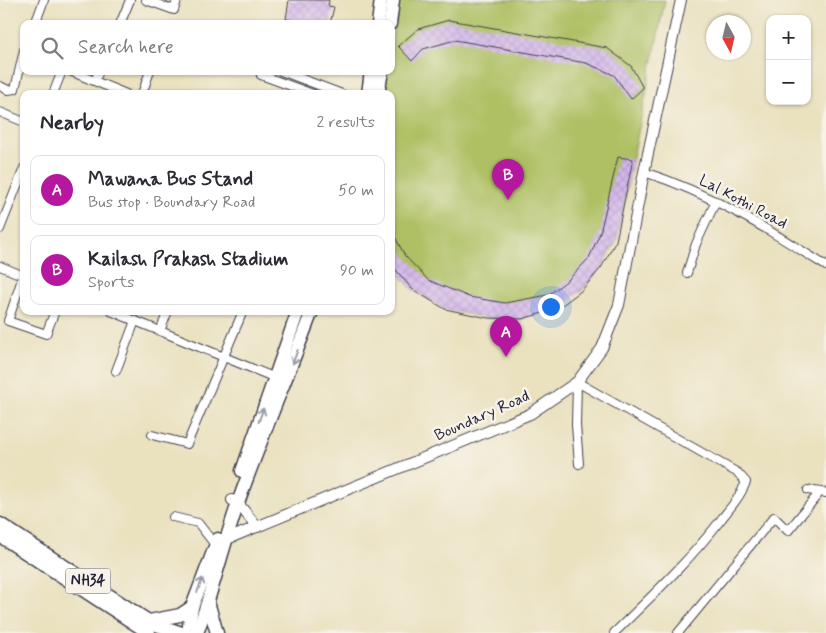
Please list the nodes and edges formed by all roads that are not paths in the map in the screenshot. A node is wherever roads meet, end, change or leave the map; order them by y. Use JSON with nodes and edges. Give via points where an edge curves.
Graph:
{"nodes":[{"id":1,"x":44,"y":0,"type":"edge"},
{"id":2,"x":130,"y":0,"type":"edge"},
{"id":3,"x":146,"y":0,"type":"edge"},
{"id":4,"x":177,"y":0,"type":"edge"},
{"id":5,"x":381,"y":0,"type":"edge"},
{"id":6,"x":393,"y":0,"type":"edge"},
{"id":7,"x":681,"y":0,"type":"edge"},
{"id":8,"x":36,"y":20,"type":"edge"},
{"id":9,"x":122,"y":20,"type":"edge"},
{"id":10,"x":378,"y":20,"type":"edge"},
{"id":11,"x":390,"y":20,"type":"edge"},
{"id":12,"x":20,"y":66,"type":"edge"},
{"id":13,"x":60,"y":75,"type":"edge"},
{"id":14,"x":80,"y":75,"type":"edge"},
{"id":15,"x":97,"y":75,"type":"edge"},
{"id":16,"x":149,"y":75,"type":"edge"},
{"id":17,"x":261,"y":75,"type":"edge"},
{"id":18,"x":292,"y":75,"type":"edge"},
{"id":19,"x":370,"y":75,"type":"edge"},
{"id":20,"x":381,"y":75,"type":"edge"},
{"id":21,"x":95,"y":81,"type":"junction"},
{"id":22,"x":0,"y":86,"type":"edge"},
{"id":23,"x":55,"y":90,"type":"edge"},
{"id":24,"x":117,"y":90,"type":"edge"},
{"id":25,"x":143,"y":90,"type":"edge"},
{"id":26,"x":302,"y":90,"type":"edge"},
{"id":27,"x":331,"y":90,"type":"edge"},
{"id":28,"x":369,"y":90,"type":"edge"},
{"id":29,"x":379,"y":90,"type":"edge"},
{"id":30,"x":0,"y":112,"type":"edge"},
{"id":31,"x":20,"y":120,"type":"edge"},
{"id":32,"x":644,"y":172,"type":"junction"},
{"id":33,"x":20,"y":178,"type":"edge"},
{"id":34,"x":716,"y":201,"type":"junction"},
{"id":35,"x":0,"y":228,"type":"edge"},
{"id":36,"x":0,"y":266,"type":"edge"},
{"id":37,"x":826,"y":266,"type":"edge"},
{"id":38,"x":687,"y":273,"type":"dead end"},
{"id":39,"x":20,"y":275,"type":"edge"},
{"id":40,"x":20,"y":285,"type":"edge"},
{"id":41,"x":53,"y":315,"type":"edge"},
{"id":42,"x":120,"y":315,"type":"edge"},
{"id":43,"x":166,"y":315,"type":"edge"},
{"id":44,"x":241,"y":315,"type":"edge"},
{"id":45,"x":297,"y":315,"type":"edge"},
{"id":46,"x":310,"y":315,"type":"edge"},
{"id":47,"x":135,"y":321,"type":"junction"},
{"id":48,"x":160,"y":331,"type":"junction"},
{"id":49,"x":223,"y":357,"type":"junction"},
{"id":50,"x":116,"y":371,"type":"dead end"},
{"id":51,"x":280,"y":380,"type":"junction"},
{"id":52,"x":577,"y":382,"type":"junction"},
{"id":53,"x":152,"y":435,"type":"dead end"},
{"id":54,"x":579,"y":464,"type":"dead end"},
{"id":55,"x":808,"y":490,"type":"dead end"},
{"id":56,"x":823,"y":493,"type":"edge"},
{"id":57,"x":235,"y":502,"type":"junction"},
{"id":58,"x":173,"y":517,"type":"dead end"},
{"id":59,"x":257,"y":527,"type":"junction"},
{"id":60,"x":2,"y":531,"type":"edge"},
{"id":61,"x":220,"y":541,"type":"junction"},
{"id":62,"x":208,"y":602,"type":"junction"},
{"id":63,"x":192,"y":607,"type":"junction"},
{"id":64,"x":149,"y":627,"type":"edge"},
{"id":65,"x":186,"y":633,"type":"edge"},
{"id":66,"x":217,"y":633,"type":"edge"},
{"id":67,"x":614,"y":633,"type":"edge"},
{"id":68,"x":678,"y":633,"type":"edge"}],
"edges":[{"from":1,"to":8,"type":"street"},
{"from":2,"to":9,"type":"street"},
{"from":3,"to":4,"type":"street","via":[[174,10]]},
{"from":5,"to":10,"type":"main road"},
{"from":6,"to":11,"type":"main road"},
{"from":7,"to":32,"type":"street","name":"Boundary Road"},
{"from":12,"to":22,"type":"street","via":[[15,88],[8,90]]},
{"from":13,"to":23,"type":"street"},
{"from":14,"to":21,"type":"street"},
{"from":15,"to":21,"type":"street"},
{"from":16,"to":25,"type":"street"},
{"from":17,"to":26,"type":"street"},
{"from":18,"to":27,"type":"street"},
{"from":19,"to":28,"type":"main road"},
{"from":20,"to":29,"type":"main road"},
{"from":21,"to":24,"type":"street"},
{"from":30,"to":31,"type":"street"},
{"from":32,"to":34,"type":"street","name":"Lal Kothi Road"},
{"from":32,"to":52,"type":"street","name":"Boundary Road","via":[[619,305],[602,348]]},
{"from":33,"to":35,"type":"street"},
{"from":34,"to":37,"type":"street","name":"Lal Kothi Road"},
{"from":34,"to":38,"type":"street"},
{"from":36,"to":39,"type":"street"},
{"from":40,"to":41,"type":"street","via":[[8,321],[46,334]]},
{"from":42,"to":47,"type":"street"},
{"from":43,"to":48,"type":"street"},
{"from":44,"to":49,"type":"street"},
{"from":45,"to":51,"type":"main road"},
{"from":46,"to":51,"type":"main road","one_way":true},
{"from":47,"to":48,"type":"street"},
{"from":47,"to":50,"type":"street"},
{"from":48,"to":49,"type":"street"},
{"from":49,"to":51,"type":"street"},
{"from":49,"to":53,"type":"street","via":[[187,444]]},
{"from":51,"to":57,"type":"main road"},
{"from":52,"to":54,"type":"street"},
{"from":52,"to":59,"type":"street","name":"Boundary Road","via":[[530,414]]},
{"from":52,"to":67,"type":"street","via":[[738,474],[746,482],[715,528],[678,571]]},
{"from":55,"to":56,"type":"street"},
{"from":56,"to":68,"type":"street","via":[[788,531],[774,517]]},
{"from":57,"to":59,"type":"street"},
{"from":57,"to":61,"type":"main road"},
{"from":58,"to":61,"type":"street","via":[[198,523]]},
{"from":59,"to":61,"type":"street","name":"Boundary Road"},
{"from":60,"to":64,"type":"main road","number":"NH34"},
{"from":61,"to":62,"type":"main road"},
{"from":63,"to":61,"type":"main road","one_way":true},
{"from":62,"to":65,"type":"main road"},
{"from":62,"to":66,"type":"main road"},
{"from":63,"to":64,"type":"main road"},
{"from":63,"to":65,"type":"main road"},
{"from":64,"to":65,"type":"main road","number":"NH34"}]}
